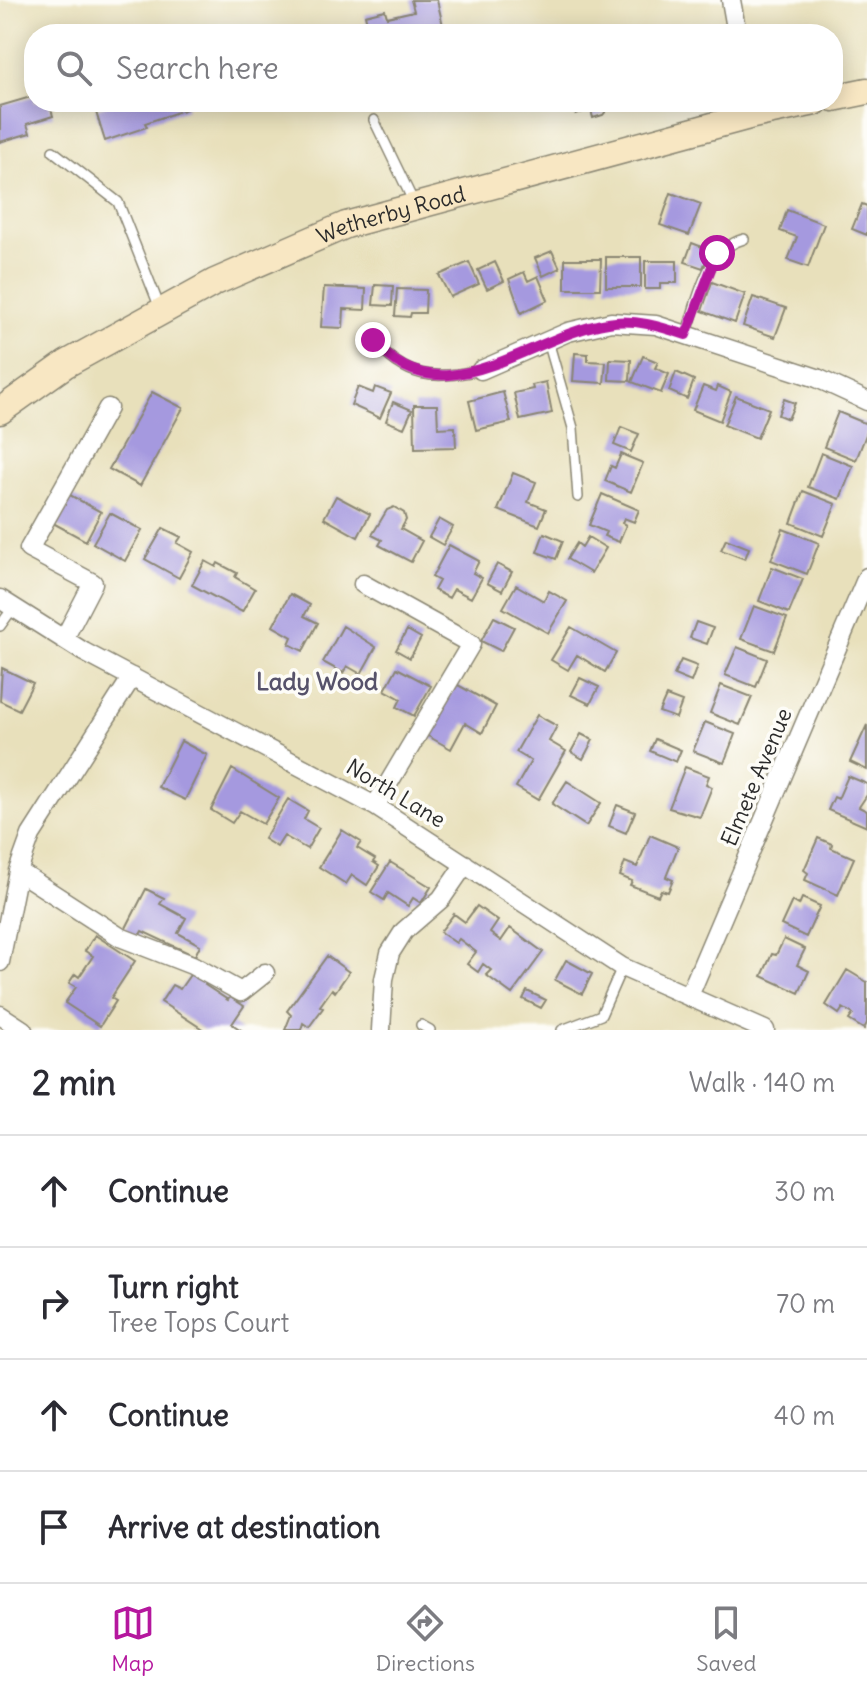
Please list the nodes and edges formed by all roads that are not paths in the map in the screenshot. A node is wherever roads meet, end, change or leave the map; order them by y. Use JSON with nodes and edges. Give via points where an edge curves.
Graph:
{"nodes":[{"id":1,"x":731,"y":0,"type":"edge"},
{"id":2,"x":735,"y":24,"type":"edge"},
{"id":3,"x":867,"y":91,"type":"edge"},
{"id":4,"x":843,"y":96,"type":"edge"},
{"id":5,"x":742,"y":112,"type":"edge"},
{"id":6,"x":374,"y":120,"type":"dead end"},
{"id":7,"x":53,"y":151,"type":"dead end"},
{"id":8,"x":415,"y":206,"type":"junction"},
{"id":9,"x":744,"y":239,"type":"dead end"},
{"id":10,"x":161,"y":311,"type":"junction"},
{"id":11,"x":686,"y":335,"type":"junction"},
{"id":12,"x":373,"y":340,"type":"dead end"},
{"id":13,"x":548,"y":341,"type":"junction"},
{"id":14,"x":481,"y":370,"type":"joint"},
{"id":15,"x":867,"y":401,"type":"edge"},
{"id":16,"x":108,"y":408,"type":"dead end"},
{"id":17,"x":0,"y":411,"type":"edge"},
{"id":18,"x":578,"y":497,"type":"dead end"},
{"id":19,"x":867,"y":577,"type":"edge"},
{"id":20,"x":363,"y":584,"type":"dead end"},
{"id":21,"x":7,"y":604,"type":"edge"},
{"id":22,"x":0,"y":626,"type":"edge"},
{"id":23,"x":64,"y":639,"type":"junction"},
{"id":24,"x":132,"y":677,"type":"junction"},
{"id":25,"x":375,"y":806,"type":"junction"},
{"id":26,"x":465,"y":864,"type":"junction"},
{"id":27,"x":18,"y":871,"type":"junction"},
{"id":28,"x":0,"y":962,"type":"edge"},
{"id":29,"x":622,"y":967,"type":"junction"},
{"id":30,"x":265,"y":973,"type":"dead end"},
{"id":31,"x":689,"y":996,"type":"junction"},
{"id":32,"x":0,"y":1015,"type":"edge"},
{"id":33,"x":23,"y":1030,"type":"edge"},
{"id":34,"x":381,"y":1030,"type":"edge"},
{"id":35,"x":562,"y":1030,"type":"edge"},
{"id":36,"x":765,"y":1030,"type":"edge"}],
"edges":[{"from":1,"to":2,"type":"street"},
{"from":3,"to":4,"type":"street"},
{"from":5,"to":8,"type":"street","name":"Wetherby Road"},
{"from":6,"to":8,"type":"lane"},
{"from":7,"to":10,"type":"lane","via":[[118,202]]},
{"from":8,"to":10,"type":"street","name":"Wetherby Road","via":[[346,225]]},
{"from":9,"to":11,"type":"lane","via":[[717,253]]},
{"from":10,"to":17,"type":"street","name":"Wetherby Road","via":[[66,364]]},
{"from":11,"to":13,"type":"street","via":[[656,325],[611,322]]},
{"from":11,"to":15,"type":"street","via":[[817,378]]},
{"from":12,"to":14,"type":"lane","via":[[394,362],[425,375]]},
{"from":13,"to":14,"type":"street"},
{"from":13,"to":18,"type":"lane","via":[[573,428]]},
{"from":16,"to":23,"type":"street","via":[[29,549],[93,583]]},
{"from":19,"to":31,"type":"street","name":"Elmete Avenue"},
{"from":20,"to":25,"type":"street","via":[[471,644]]},
{"from":21,"to":22,"type":"lane"},
{"from":21,"to":23,"type":"street","name":"North Lane"},
{"from":23,"to":24,"type":"street","name":"North Lane"},
{"from":24,"to":25,"type":"street","name":"North Lane"},
{"from":24,"to":27,"type":"street","via":[[31,835]]},
{"from":25,"to":26,"type":"street","name":"North Lane"},
{"from":26,"to":29,"type":"street","name":"North Lane"},
{"from":26,"to":34,"type":"street","via":[[441,899],[404,931],[390,953]]},
{"from":27,"to":28,"type":"street"},
{"from":27,"to":30,"type":"street","via":[[120,937],[192,965],[241,992]]},
{"from":29,"to":31,"type":"street","name":"North Lane"},
{"from":29,"to":35,"type":"lane","via":[[601,1015]]},
{"from":31,"to":36,"type":"street","name":"North Lane"},
{"from":32,"to":33,"type":"street"}]}
